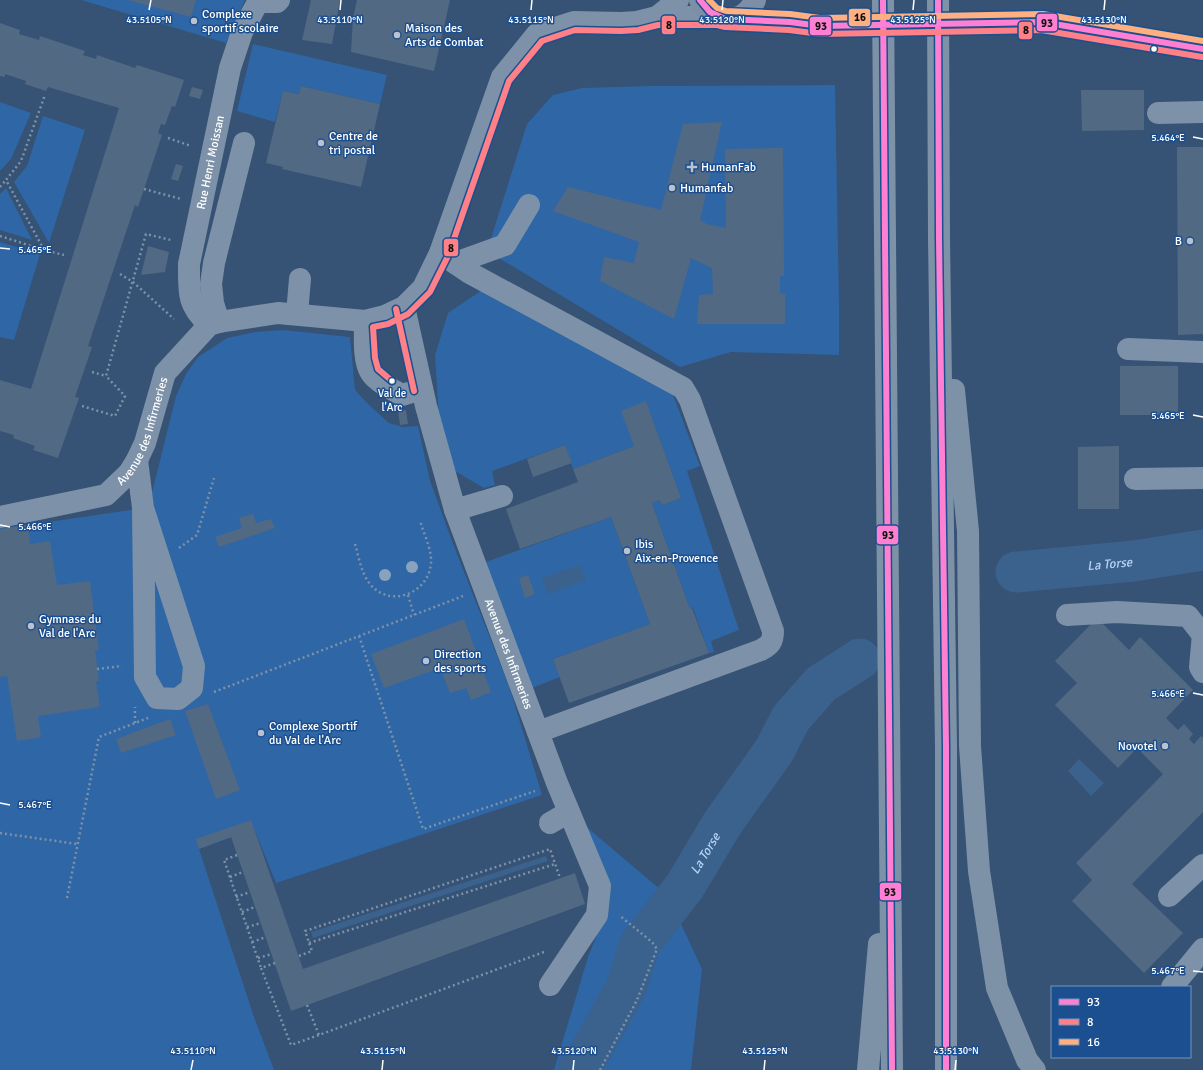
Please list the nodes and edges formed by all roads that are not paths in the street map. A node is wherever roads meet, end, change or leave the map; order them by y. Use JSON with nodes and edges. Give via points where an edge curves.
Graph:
{"nodes":[{"id":1,"x":678,"y":0,"type":"edge"},
{"id":2,"x":700,"y":0,"type":"edge"},
{"id":3,"x":755,"y":0,"type":"edge"},
{"id":4,"x":760,"y":0,"type":"edge"},
{"id":5,"x":883,"y":0,"type":"edge"},
{"id":6,"x":938,"y":0,"type":"edge"},
{"id":7,"x":265,"y":1,"type":"edge"},
{"id":8,"x":657,"y":18,"type":"junction"},
{"id":9,"x":725,"y":18,"type":"junction"},
{"id":10,"x":790,"y":22,"type":"junction"},
{"id":11,"x":1203,"y":49,"type":"edge"},
{"id":12,"x":1203,"y":112,"type":"edge"},
{"id":13,"x":1158,"y":113,"type":"dead end"},
{"id":14,"x":244,"y":143,"type":"dead end"},
{"id":15,"x":529,"y":205,"type":"dead end"},
{"id":16,"x":939,"y":238,"type":"junction"},
{"id":17,"x":448,"y":258,"type":"junction"},
{"id":18,"x":300,"y":279,"type":"dead end"},
{"id":19,"x":404,"y":307,"type":"junction"},
{"id":20,"x":297,"y":314,"type":"junction"},
{"id":21,"x":365,"y":321,"type":"junction"},
{"id":22,"x":214,"y":324,"type":"junction"},
{"id":23,"x":1128,"y":350,"type":"dead end"},
{"id":24,"x":1203,"y":352,"type":"edge"},
{"id":25,"x":422,"y":389,"type":"junction"},
{"id":26,"x":137,"y":460,"type":"junction"},
{"id":27,"x":1203,"y":478,"type":"edge"},
{"id":28,"x":1135,"y":479,"type":"dead end"},
{"id":29,"x":502,"y":496,"type":"dead end"},
{"id":30,"x":143,"y":508,"type":"junction"},
{"id":31,"x":455,"y":510,"type":"junction"},
{"id":32,"x":0,"y":517,"type":"edge"},
{"id":33,"x":1068,"y":615,"type":"dead end"},
{"id":34,"x":1203,"y":634,"type":"edge"},
{"id":35,"x":1203,"y":672,"type":"edge"},
{"id":36,"x":538,"y":732,"type":"junction"},
{"id":37,"x":569,"y":812,"type":"junction"},
{"id":38,"x":890,"y":820,"type":"junction"},
{"id":39,"x":550,"y":823,"type":"dead end"},
{"id":40,"x":1203,"y":865,"type":"edge"},
{"id":41,"x":1169,"y":896,"type":"dead end"},
{"id":42,"x":1203,"y":949,"type":"edge"},
{"id":43,"x":550,"y":985,"type":"dead end"},
{"id":44,"x":1173,"y":986,"type":"edge"},
{"id":45,"x":868,"y":1070,"type":"edge"},
{"id":46,"x":892,"y":1070,"type":"edge"},
{"id":47,"x":946,"y":1070,"type":"edge"},
{"id":48,"x":1035,"y":1070,"type":"edge"}],
"edges":[{"from":1,"to":8,"type":"street"},
{"from":2,"to":9,"type":"main road","via":[[710,13]]},
{"from":3,"to":9,"type":"main road","via":[[748,11],[740,16]]},
{"from":4,"to":10,"type":"main road"},
{"from":5,"to":38,"type":"highway"},
{"from":6,"to":16,"type":"highway"},
{"from":7,"to":22,"type":"street","name":"Rue Henri Moissan","via":[[242,32],[230,68],[189,264],[189,294],[199,315]]},
{"from":8,"to":9,"type":"street"},
{"from":8,"to":17,"type":"street","via":[[636,22],[574,22],[537,34],[502,77]]},
{"from":9,"to":10,"type":"main road"},
{"from":10,"to":11,"type":"main road","bridge":true,"via":[[820,26],[1042,22]]},
{"from":12,"to":13,"type":"street"},
{"from":14,"to":22,"type":"street","via":[[214,263],[211,284]]},
{"from":15,"to":17,"type":"street","via":[[505,245]]},
{"from":16,"to":47,"type":"highway","via":[[946,747]]},
{"from":16,"to":48,"type":"highway","via":[[968,532],[970,746],[979,871],[997,988],[1027,1060]]},
{"from":17,"to":19,"type":"street"},
{"from":17,"to":36,"type":"street","via":[[468,272],[683,388],[690,400],[774,631],[770,646],[761,650]]},
{"from":18,"to":20,"type":"street"},
{"from":19,"to":21,"type":"street","via":[[385,316]]},
{"from":19,"to":25,"type":"street","name":"Avenue des Infirmeries"},
{"from":20,"to":21,"type":"street"},
{"from":20,"to":22,"type":"street","via":[[278,313]]},
{"from":21,"to":25,"type":"street","via":[[367,359],[371,374],[402,395]]},
{"from":22,"to":26,"type":"street","name":"Avenue des Infirmeries","via":[[165,373],[145,443]]},
{"from":23,"to":24,"type":"street"},
{"from":25,"to":31,"type":"street","name":"Avenue des Infirmeries"},
{"from":26,"to":30,"type":"street"},
{"from":26,"to":32,"type":"street","name":"Avenue des Infirmeries","via":[[129,473],[106,495]]},
{"from":27,"to":28,"type":"street"},
{"from":29,"to":31,"type":"street"},
{"from":30,"to":30,"type":"street","via":[[194,666],[192,688],[178,699],[157,698],[145,677]]},
{"from":31,"to":36,"type":"street","name":"Avenue des Infirmeries"},
{"from":33,"to":34,"type":"street","via":[[1118,612],[1188,616]]},
{"from":34,"to":35,"type":"street","via":[[1200,667]]},
{"from":36,"to":37,"type":"street","name":"Avenue des Infirmeries"},
{"from":37,"to":39,"type":"street"},
{"from":37,"to":43,"type":"street","name":"Avenue des Infirmeries","via":[[600,886],[599,904],[597,915]]},
{"from":38,"to":45,"type":"highway"},
{"from":38,"to":46,"type":"highway"},
{"from":40,"to":41,"type":"street"},
{"from":42,"to":44,"type":"street"}]}
